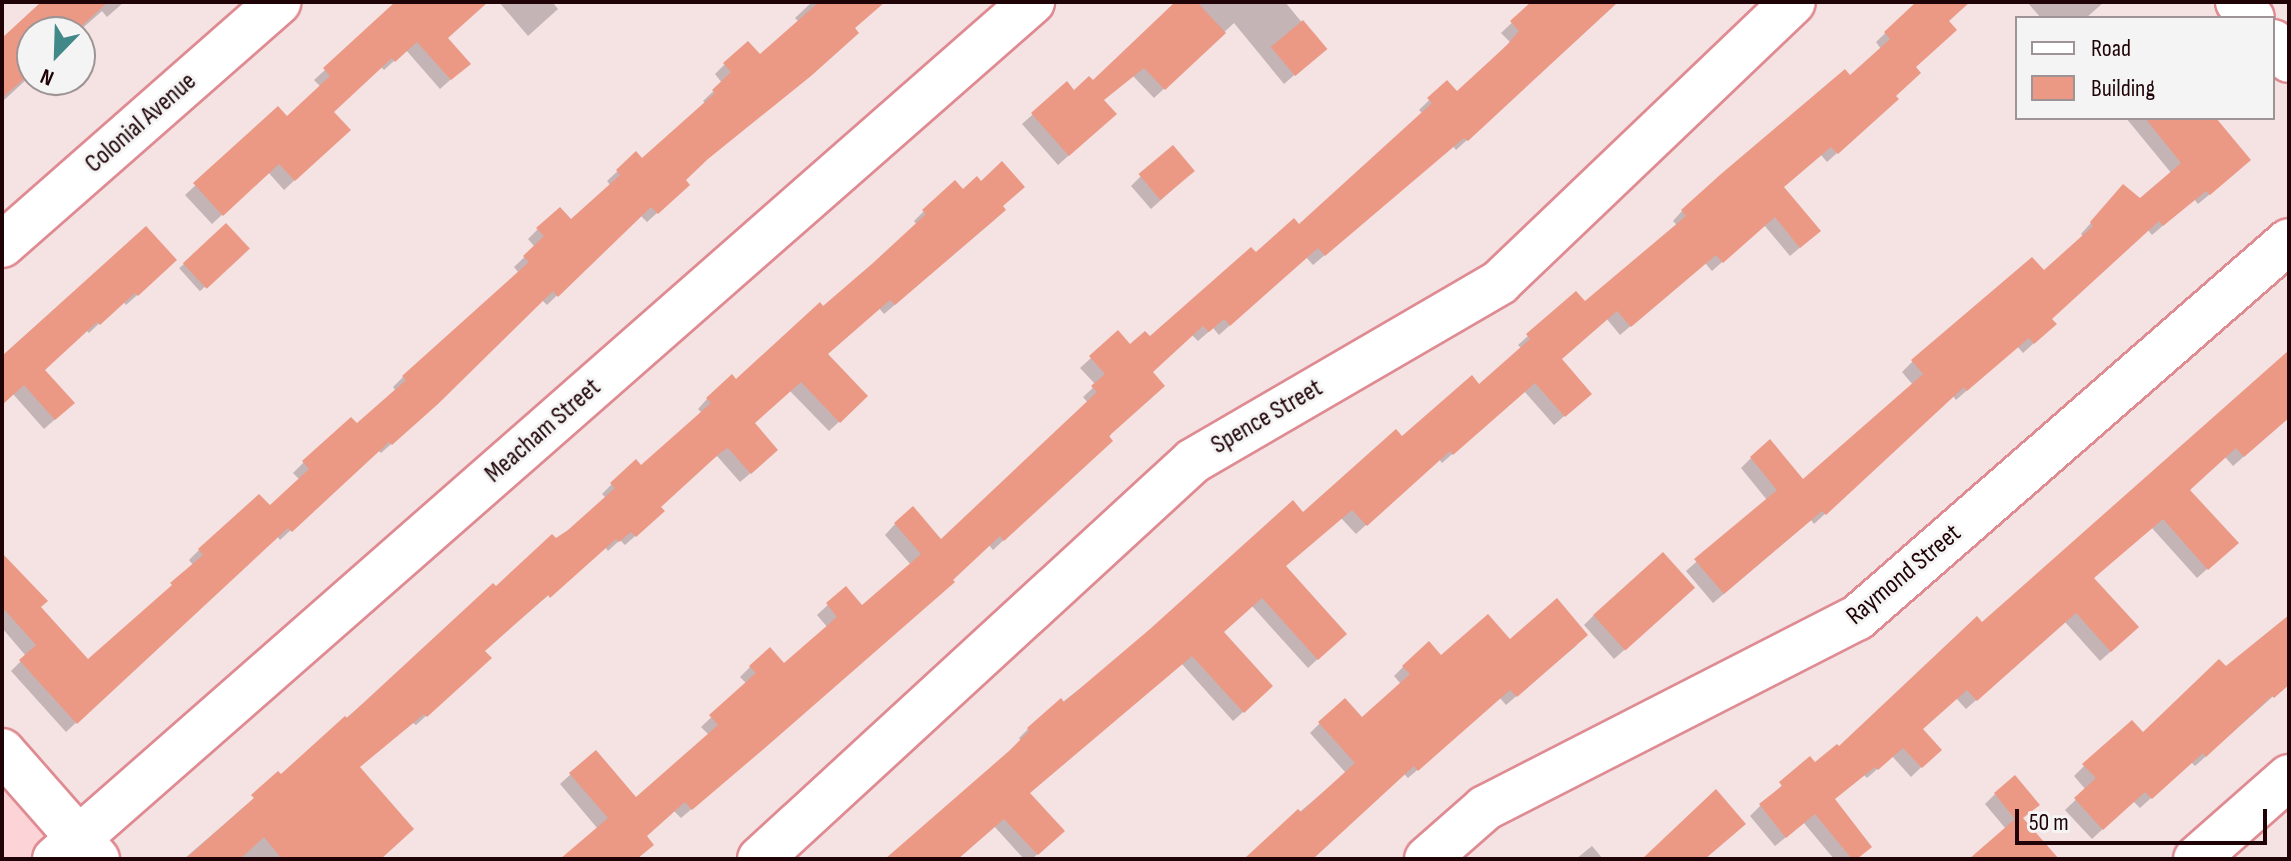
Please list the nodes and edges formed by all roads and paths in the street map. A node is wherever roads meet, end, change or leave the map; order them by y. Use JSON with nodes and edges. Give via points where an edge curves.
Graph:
{"nodes":[{"id":1,"x":279,"y":2,"type":"edge"},
{"id":2,"x":1032,"y":2,"type":"edge"},
{"id":3,"x":1793,"y":2,"type":"edge"},
{"id":4,"x":2275,"y":44,"type":"edge"},
{"id":5,"x":2289,"y":60,"type":"edge"},
{"id":6,"x":2289,"y":241,"type":"edge"},
{"id":7,"x":2,"y":245,"type":"edge"},
{"id":8,"x":2,"y":751,"type":"edge"},
{"id":9,"x":2289,"y":777,"type":"edge"},
{"id":10,"x":77,"y":852,"type":"edge"},
{"id":11,"x":760,"y":859,"type":"edge"},
{"id":12,"x":1427,"y":859,"type":"edge"},
{"id":13,"x":2196,"y":859,"type":"edge"}],
"edges":[{"from":1,"to":7,"type":"street","name":"Colonial Avenue"},
{"from":2,"to":10,"type":"street","name":"Meacham Street"},
{"from":3,"to":11,"type":"street","name":"Spence Street","via":[[1500,282],[1193,461]]},
{"from":4,"to":5,"type":"street"},
{"from":6,"to":12,"type":"street","name":"Raymond Street","via":[[1857,618],[1485,808]]},
{"from":8,"to":10,"type":"street"},
{"from":9,"to":13,"type":"street"}]}
